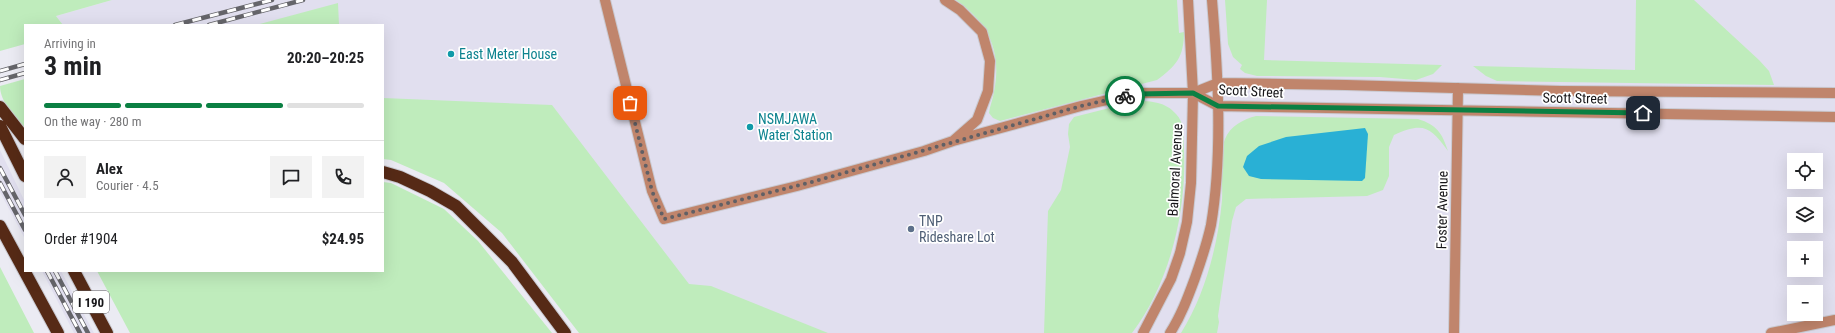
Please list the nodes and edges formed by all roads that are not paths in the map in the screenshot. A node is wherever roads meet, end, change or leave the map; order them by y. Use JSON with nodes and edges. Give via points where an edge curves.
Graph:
{"nodes":[{"id":1,"x":605,"y":0,"type":"edge"},
{"id":2,"x":945,"y":0,"type":"edge"},
{"id":3,"x":1188,"y":0,"type":"edge"},
{"id":4,"x":1212,"y":0,"type":"edge"},
{"id":5,"x":1218,"y":83,"type":"junction"},
{"id":6,"x":1458,"y":88,"type":"junction"},
{"id":7,"x":1193,"y":93,"type":"junction"},
{"id":8,"x":1835,"y":93,"type":"edge"},
{"id":9,"x":1218,"y":106,"type":"junction"},
{"id":10,"x":0,"y":107,"type":"edge"},
{"id":11,"x":1457,"y":110,"type":"junction"},
{"id":12,"x":1835,"y":117,"type":"edge"},
{"id":13,"x":0,"y":126,"type":"edge"},
{"id":14,"x":24,"y":138,"type":"edge"},
{"id":15,"x":953,"y":141,"type":"junction"},
{"id":16,"x":384,"y":172,"type":"edge"},
{"id":17,"x":24,"y":174,"type":"edge"},
{"id":18,"x":0,"y":226,"type":"edge"},
{"id":19,"x":24,"y":270,"type":"edge"},
{"id":20,"x":25,"y":272,"type":"edge"},
{"id":21,"x":75,"y":272,"type":"edge"},
{"id":22,"x":1835,"y":320,"type":"edge"},
{"id":23,"x":58,"y":333,"type":"edge"},
{"id":24,"x":107,"y":333,"type":"edge"},
{"id":25,"x":565,"y":333,"type":"edge"},
{"id":26,"x":1143,"y":333,"type":"edge"},
{"id":27,"x":1170,"y":333,"type":"edge"},
{"id":28,"x":1454,"y":333,"type":"edge"},
{"id":29,"x":1771,"y":333,"type":"edge"}],
"edges":[{"from":1,"to":15,"type":"street","via":[[652,191],[664,219],[804,184]]},
{"from":2,"to":15,"type":"street","via":[[960,10],[982,32],[990,61],[988,91],[977,120]]},
{"from":3,"to":7,"type":"street","name":"Balmoral Avenue"},
{"from":4,"to":5,"type":"street"},
{"from":5,"to":6,"type":"street","name":"Scott Street"},
{"from":5,"to":7,"type":"street","name":"Scott Street"},
{"from":5,"to":9,"type":"street"},
{"from":6,"to":8,"type":"street","name":"Scott Street"},
{"from":6,"to":11,"type":"street","name":"Foster Avenue"},
{"from":7,"to":9,"type":"street","name":"Scott Street"},
{"from":7,"to":15,"type":"street","via":[[1138,94],[1081,106]]},
{"from":7,"to":26,"type":"street","name":"Balmoral Avenue","via":[[1191,183],[1187,222],[1171,279]]},
{"from":9,"to":11,"type":"street","name":"Scott Street"},
{"from":9,"to":27,"type":"street","via":[[1215,192],[1210,226],[1188,297]]},
{"from":10,"to":14,"type":"highway"},
{"from":11,"to":12,"type":"street","name":"Scott Street"},
{"from":11,"to":28,"type":"street","name":"Foster Avenue"},
{"from":13,"to":17,"type":"highway"},
{"from":16,"to":25,"type":"highway","via":[[430,191],[456,206],[512,262]]},
{"from":18,"to":19,"type":"highway"},
{"from":20,"to":23,"type":"highway"},
{"from":21,"to":24,"type":"highway","number":"I 190"},
{"from":22,"to":29,"type":"street"}]}
